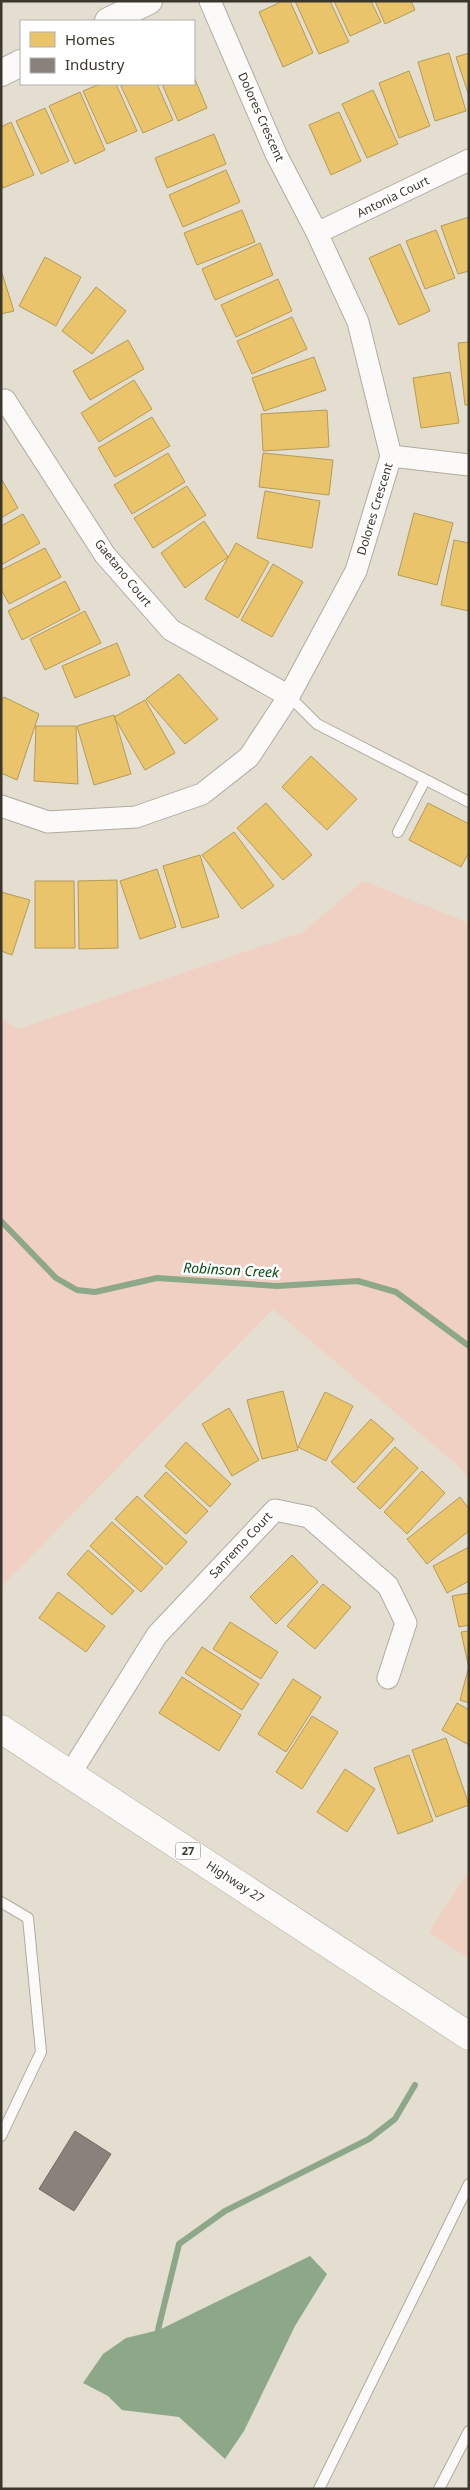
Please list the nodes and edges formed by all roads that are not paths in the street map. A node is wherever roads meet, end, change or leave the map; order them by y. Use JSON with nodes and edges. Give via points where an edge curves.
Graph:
{"nodes":[{"id":1,"x":149,"y":1,"type":"edge"},
{"id":2,"x":210,"y":1,"type":"edge"},
{"id":3,"x":110,"y":20,"type":"edge"},
{"id":4,"x":20,"y":64,"type":"edge"},
{"id":5,"x":1,"y":73,"type":"edge"},
{"id":6,"x":469,"y":160,"type":"edge"},
{"id":7,"x":317,"y":233,"type":"junction"},
{"id":8,"x":5,"y":400,"type":"dead end"},
{"id":9,"x":391,"y":456,"type":"junction"},
{"id":10,"x":469,"y":465,"type":"edge"},
{"id":11,"x":289,"y":696,"type":"junction"},
{"id":12,"x":425,"y":780,"type":"junction"},
{"id":13,"x":469,"y":802,"type":"edge"},
{"id":14,"x":1,"y":806,"type":"edge"},
{"id":15,"x":398,"y":832,"type":"dead end"},
{"id":16,"x":388,"y":1678,"type":"dead end"},
{"id":17,"x":1,"y":1729,"type":"edge"},
{"id":18,"x":70,"y":1774,"type":"junction"},
{"id":19,"x":1,"y":1902,"type":"edge"},
{"id":20,"x":469,"y":2036,"type":"edge"},
{"id":21,"x":1,"y":2136,"type":"edge"},
{"id":22,"x":469,"y":2184,"type":"edge"},
{"id":23,"x":469,"y":2431,"type":"edge"},
{"id":24,"x":319,"y":2489,"type":"edge"},
{"id":25,"x":439,"y":2489,"type":"edge"}],
"edges":[{"from":1,"to":3,"type":"street"},
{"from":2,"to":7,"type":"street","name":"Dolores Crescent","via":[[276,154]]},
{"from":4,"to":5,"type":"street"},
{"from":6,"to":7,"type":"street","name":"Antonia Court"},
{"from":7,"to":9,"type":"street","name":"Dolores Crescent","via":[[358,322]]},
{"from":8,"to":11,"type":"street","name":"Gaetano Court","via":[[105,555],[171,630]]},
{"from":9,"to":10,"type":"street"},
{"from":9,"to":11,"type":"street","name":"Dolores Crescent","via":[[356,571]]},
{"from":11,"to":12,"type":"lane","via":[[317,724]]},
{"from":11,"to":14,"type":"street","name":"Dolores Crescent","via":[[249,756],[202,794],[136,817],[48,822]]},
{"from":12,"to":13,"type":"lane"},
{"from":12,"to":15,"type":"lane"},
{"from":16,"to":18,"type":"street","name":"Sanremo Court","via":[[406,1623],[388,1586],[309,1516],[275,1510],[157,1635]]},
{"from":17,"to":18,"type":"main road","name":"Highway 27","number":"27"},
{"from":18,"to":20,"type":"main road","name":"Highway 27","number":"27"},
{"from":19,"to":21,"type":"lane","via":[[28,1918],[41,2052]]},
{"from":22,"to":24,"type":"lane"},
{"from":23,"to":25,"type":"lane"}]}
